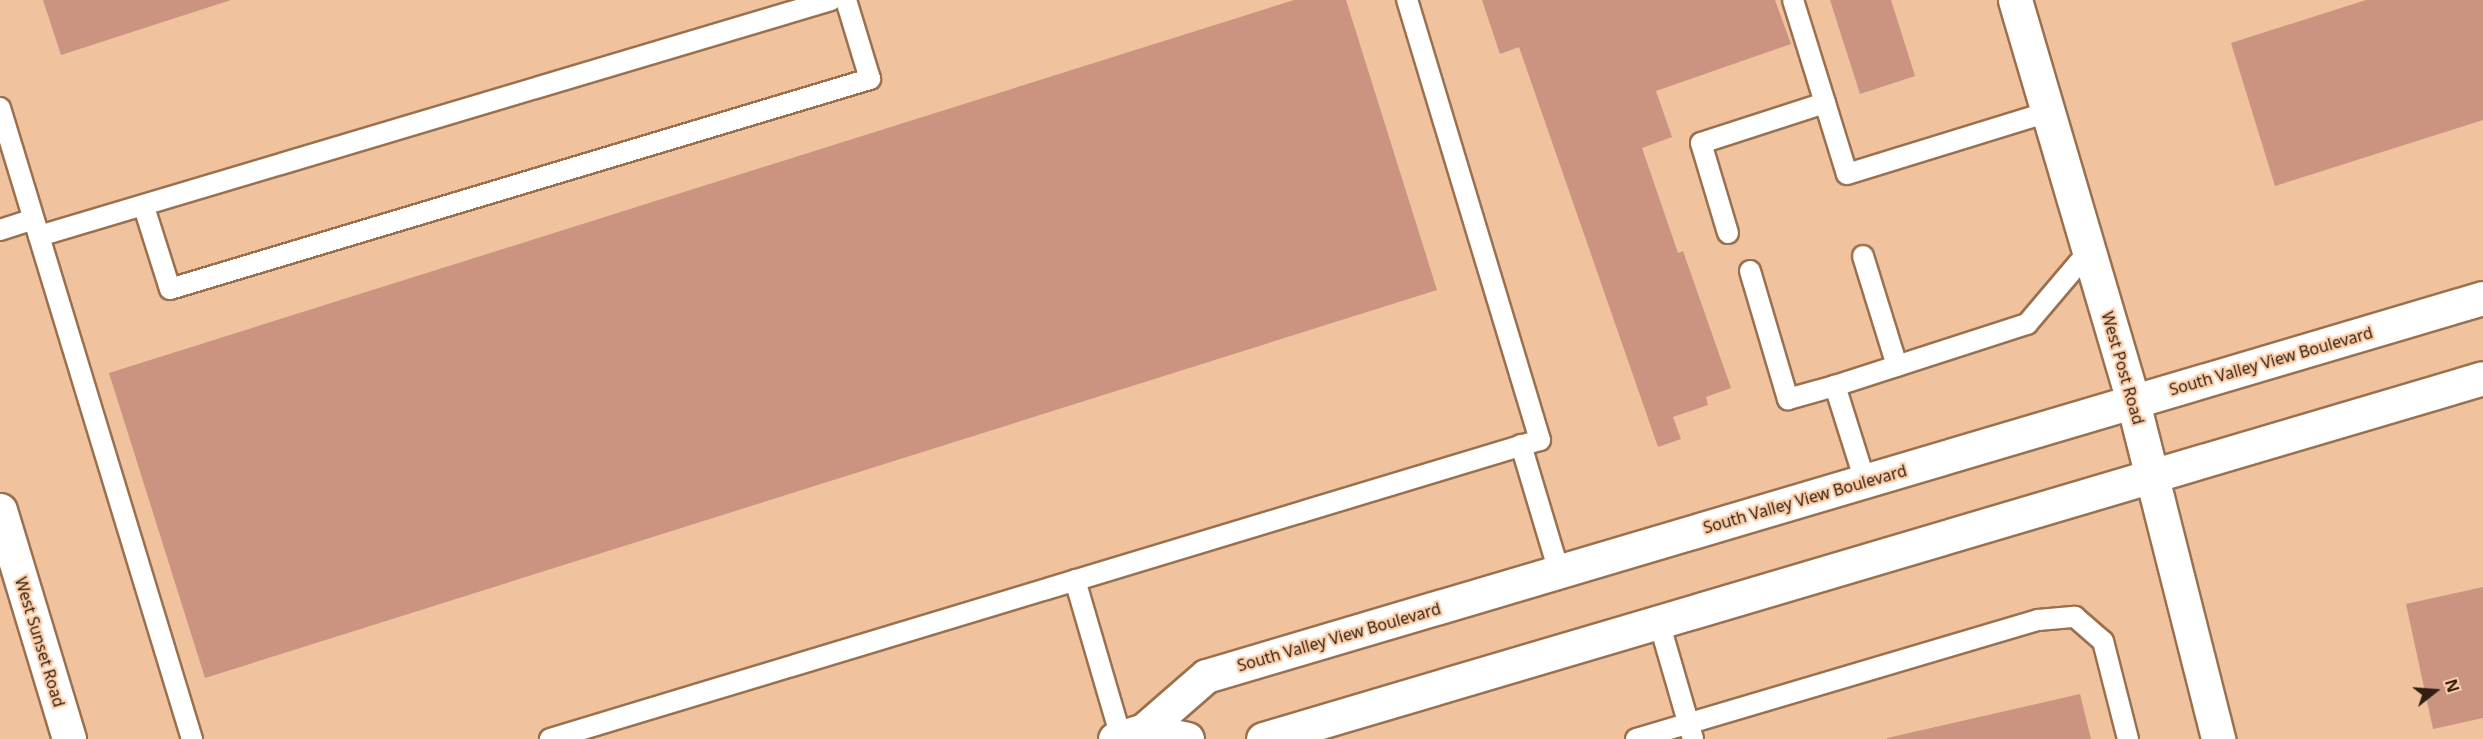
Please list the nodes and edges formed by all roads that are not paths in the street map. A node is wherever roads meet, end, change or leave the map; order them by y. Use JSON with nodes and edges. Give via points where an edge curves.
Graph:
{"nodes":[{"id":1,"x":831,"y":0,"type":"edge"},
{"id":2,"x":846,"y":0,"type":"edge"},
{"id":3,"x":1407,"y":0,"type":"edge"},
{"id":4,"x":1793,"y":0,"type":"edge"},
{"id":5,"x":2015,"y":0,"type":"edge"},
{"id":6,"x":1825,"y":103,"type":"junction"},
{"id":7,"x":0,"y":108,"type":"edge"},
{"id":8,"x":2048,"y":112,"type":"junction"},
{"id":9,"x":144,"y":207,"type":"junction"},
{"id":10,"x":36,"y":227,"type":"junction"},
{"id":11,"x":0,"y":230,"type":"edge"},
{"id":12,"x":1728,"y":233,"type":"dead end"},
{"id":13,"x":2088,"y":251,"type":"junction"},
{"id":14,"x":1863,"y":256,"type":"dead end"},
{"id":15,"x":1750,"y":271,"type":"dead end"},
{"id":16,"x":2483,"y":298,"type":"edge"},
{"id":17,"x":1897,"y":366,"type":"junction"},
{"id":18,"x":2483,"y":378,"type":"edge"},
{"id":19,"x":1835,"y":386,"type":"junction"},
{"id":20,"x":2133,"y":402,"type":"junction"},
{"id":21,"x":1521,"y":446,"type":"junction"},
{"id":22,"x":2153,"y":476,"type":"junction"},
{"id":23,"x":1865,"y":481,"type":"junction"},
{"id":24,"x":0,"y":510,"type":"edge"},
{"id":25,"x":1559,"y":572,"type":"junction"},
{"id":26,"x":1075,"y":580,"type":"junction"},
{"id":27,"x":1659,"y":622,"type":"junction"},
{"id":28,"x":1691,"y":731,"type":"edge"},
{"id":29,"x":1127,"y":735,"type":"edge"},
{"id":30,"x":69,"y":739,"type":"edge"},
{"id":31,"x":192,"y":739,"type":"edge"},
{"id":32,"x":550,"y":739,"type":"edge"},
{"id":33,"x":1187,"y":739,"type":"edge"},
{"id":34,"x":1263,"y":739,"type":"edge"},
{"id":35,"x":1636,"y":739,"type":"edge"},
{"id":36,"x":2127,"y":739,"type":"edge"},
{"id":37,"x":2218,"y":739,"type":"edge"}],
"edges":[{"from":1,"to":9,"type":"lane"},
{"from":2,"to":9,"type":"lane","via":[[870,79],[170,289]]},
{"from":3,"to":21,"type":"lane","via":[[1540,440]]},
{"from":4,"to":6,"type":"lane"},
{"from":5,"to":8,"type":"main road","name":"West Post Road"},
{"from":6,"to":8,"type":"lane","via":[[1847,174]]},
{"from":6,"to":12,"type":"lane","via":[[1701,143]]},
{"from":7,"to":10,"type":"lane"},
{"from":8,"to":13,"type":"main road","name":"West Post Road"},
{"from":9,"to":10,"type":"lane"},
{"from":10,"to":11,"type":"lane"},
{"from":10,"to":31,"type":"lane"},
{"from":13,"to":17,"type":"lane","via":[[2027,324]]},
{"from":13,"to":20,"type":"main road","name":"West Post Road"},
{"from":14,"to":17,"type":"lane"},
{"from":15,"to":19,"type":"lane","via":[[1788,399]]},
{"from":16,"to":20,"type":"main road","name":"South Valley View Boulevard"},
{"from":17,"to":19,"type":"lane"},
{"from":18,"to":22,"type":"main road"},
{"from":19,"to":23,"type":"lane"},
{"from":20,"to":22,"type":"main road","name":"West Post Road"},
{"from":20,"to":23,"type":"main road","name":"South Valley View Boulevard"},
{"from":21,"to":25,"type":"lane"},
{"from":21,"to":26,"type":"lane"},
{"from":22,"to":27,"type":"main road"},
{"from":22,"to":37,"type":"main road","name":"West Post Road"},
{"from":23,"to":25,"type":"main road","name":"South Valley View Boulevard"},
{"from":24,"to":30,"type":"main road","name":"West Sunset Road"},
{"from":25,"to":29,"type":"main road","name":"South Valley View Boulevard","via":[[1206,676]]},
{"from":26,"to":29,"type":"lane"},
{"from":26,"to":32,"type":"lane"},
{"from":27,"to":28,"type":"lane"},
{"from":27,"to":34,"type":"main road"},
{"from":28,"to":35,"type":"lane"},
{"from":28,"to":36,"type":"lane","via":[[2038,620],[2075,617],[2103,641]]},
{"from":29,"to":33,"type":"main road"}]}
